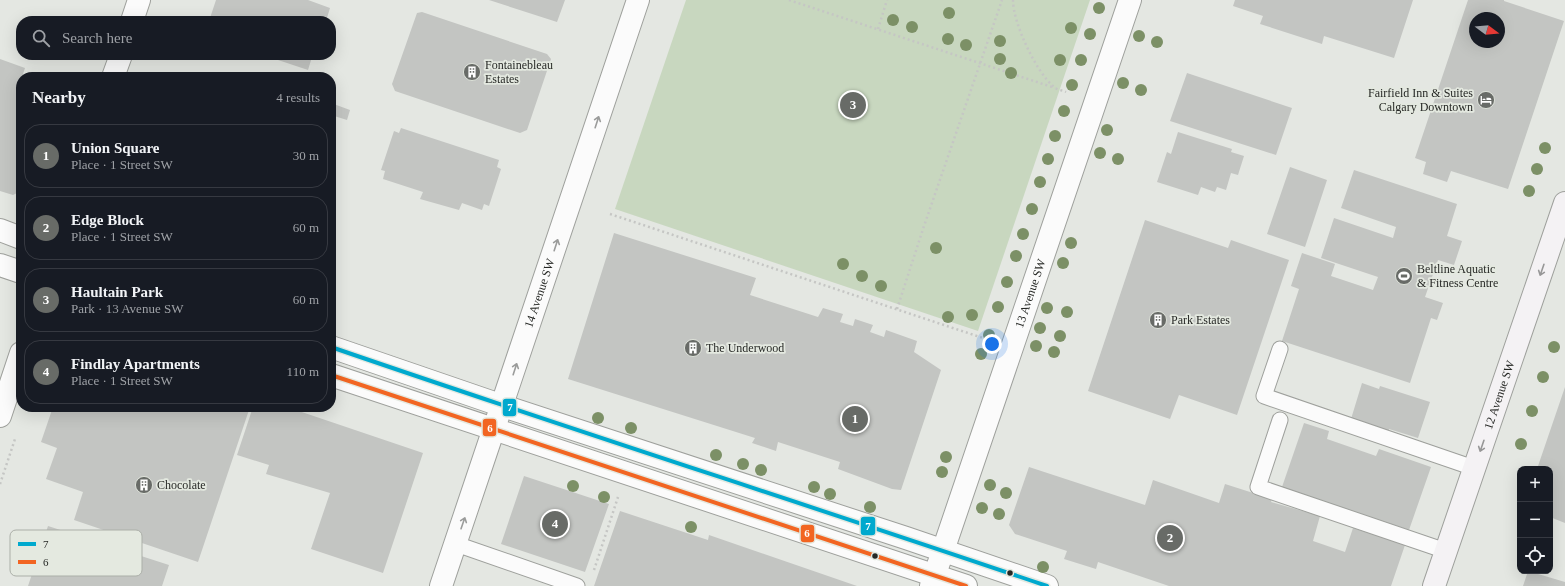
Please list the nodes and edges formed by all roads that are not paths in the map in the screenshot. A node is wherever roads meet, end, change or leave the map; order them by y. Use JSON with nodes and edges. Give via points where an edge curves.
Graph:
{"nodes":[{"id":1,"x":139,"y":0,"type":"edge"},
{"id":2,"x":638,"y":0,"type":"edge"},
{"id":3,"x":1130,"y":0,"type":"edge"},
{"id":4,"x":134,"y":16,"type":"edge"},
{"id":5,"x":119,"y":60,"type":"edge"},
{"id":6,"x":115,"y":72,"type":"edge"},
{"id":7,"x":1565,"y":203,"type":"edge"},
{"id":8,"x":0,"y":230,"type":"edge"},
{"id":9,"x":16,"y":236,"type":"edge"},
{"id":10,"x":0,"y":265,"type":"edge"},
{"id":11,"x":16,"y":270,"type":"edge"},
{"id":12,"x":336,"y":348,"type":"edge"},
{"id":13,"x":1280,"y":349,"type":"dead end"},
{"id":14,"x":16,"y":368,"type":"edge"},
{"id":15,"x":336,"y":376,"type":"edge"},
{"id":16,"x":503,"y":406,"type":"junction"},
{"id":17,"x":0,"y":416,"type":"edge"},
{"id":18,"x":1280,"y":420,"type":"dead end"},
{"id":19,"x":495,"y":429,"type":"junction"},
{"id":20,"x":1474,"y":468,"type":"junction"},
{"id":21,"x":456,"y":544,"type":"junction"},
{"id":22,"x":943,"y":551,"type":"junction"},
{"id":23,"x":1446,"y":551,"type":"junction"},
{"id":24,"x":933,"y":581,"type":"edge"},
{"id":25,"x":441,"y":586,"type":"edge"},
{"id":26,"x":577,"y":586,"type":"edge"},
{"id":27,"x":966,"y":586,"type":"edge"},
{"id":28,"x":1047,"y":586,"type":"edge"},
{"id":29,"x":1434,"y":586,"type":"edge"}],
"edges":[{"from":1,"to":4,"type":"street"},
{"from":16,"to":2,"type":"street","name":"14 Avenue SW","one_way":true},
{"from":3,"to":22,"type":"street","name":"13 Avenue SW"},
{"from":5,"to":6,"type":"street"},
{"from":7,"to":20,"type":"main road","name":"12 Avenue SW","one_way":true},
{"from":8,"to":9,"type":"street"},
{"from":10,"to":11,"type":"street"},
{"from":12,"to":16,"type":"street"},
{"from":13,"to":20,"type":"lane","via":[[1264,396]]},
{"from":14,"to":17,"type":"street"},
{"from":15,"to":19,"type":"street"},
{"from":16,"to":19,"type":"street","name":"14 Avenue SW"},
{"from":16,"to":22,"type":"street"},
{"from":18,"to":23,"type":"lane","via":[[1258,487]]},
{"from":21,"to":19,"type":"street","name":"14 Avenue SW","one_way":true},
{"from":19,"to":24,"type":"street"},
{"from":20,"to":23,"type":"main road","name":"12 Avenue SW"},
{"from":21,"to":25,"type":"street","name":"14 Avenue SW"},
{"from":21,"to":26,"type":"lane"},
{"from":22,"to":24,"type":"street","name":"13 Avenue SW"},
{"from":22,"to":28,"type":"street"},
{"from":23,"to":29,"type":"main road","name":"12 Avenue SW"},
{"from":24,"to":27,"type":"street"}]}
